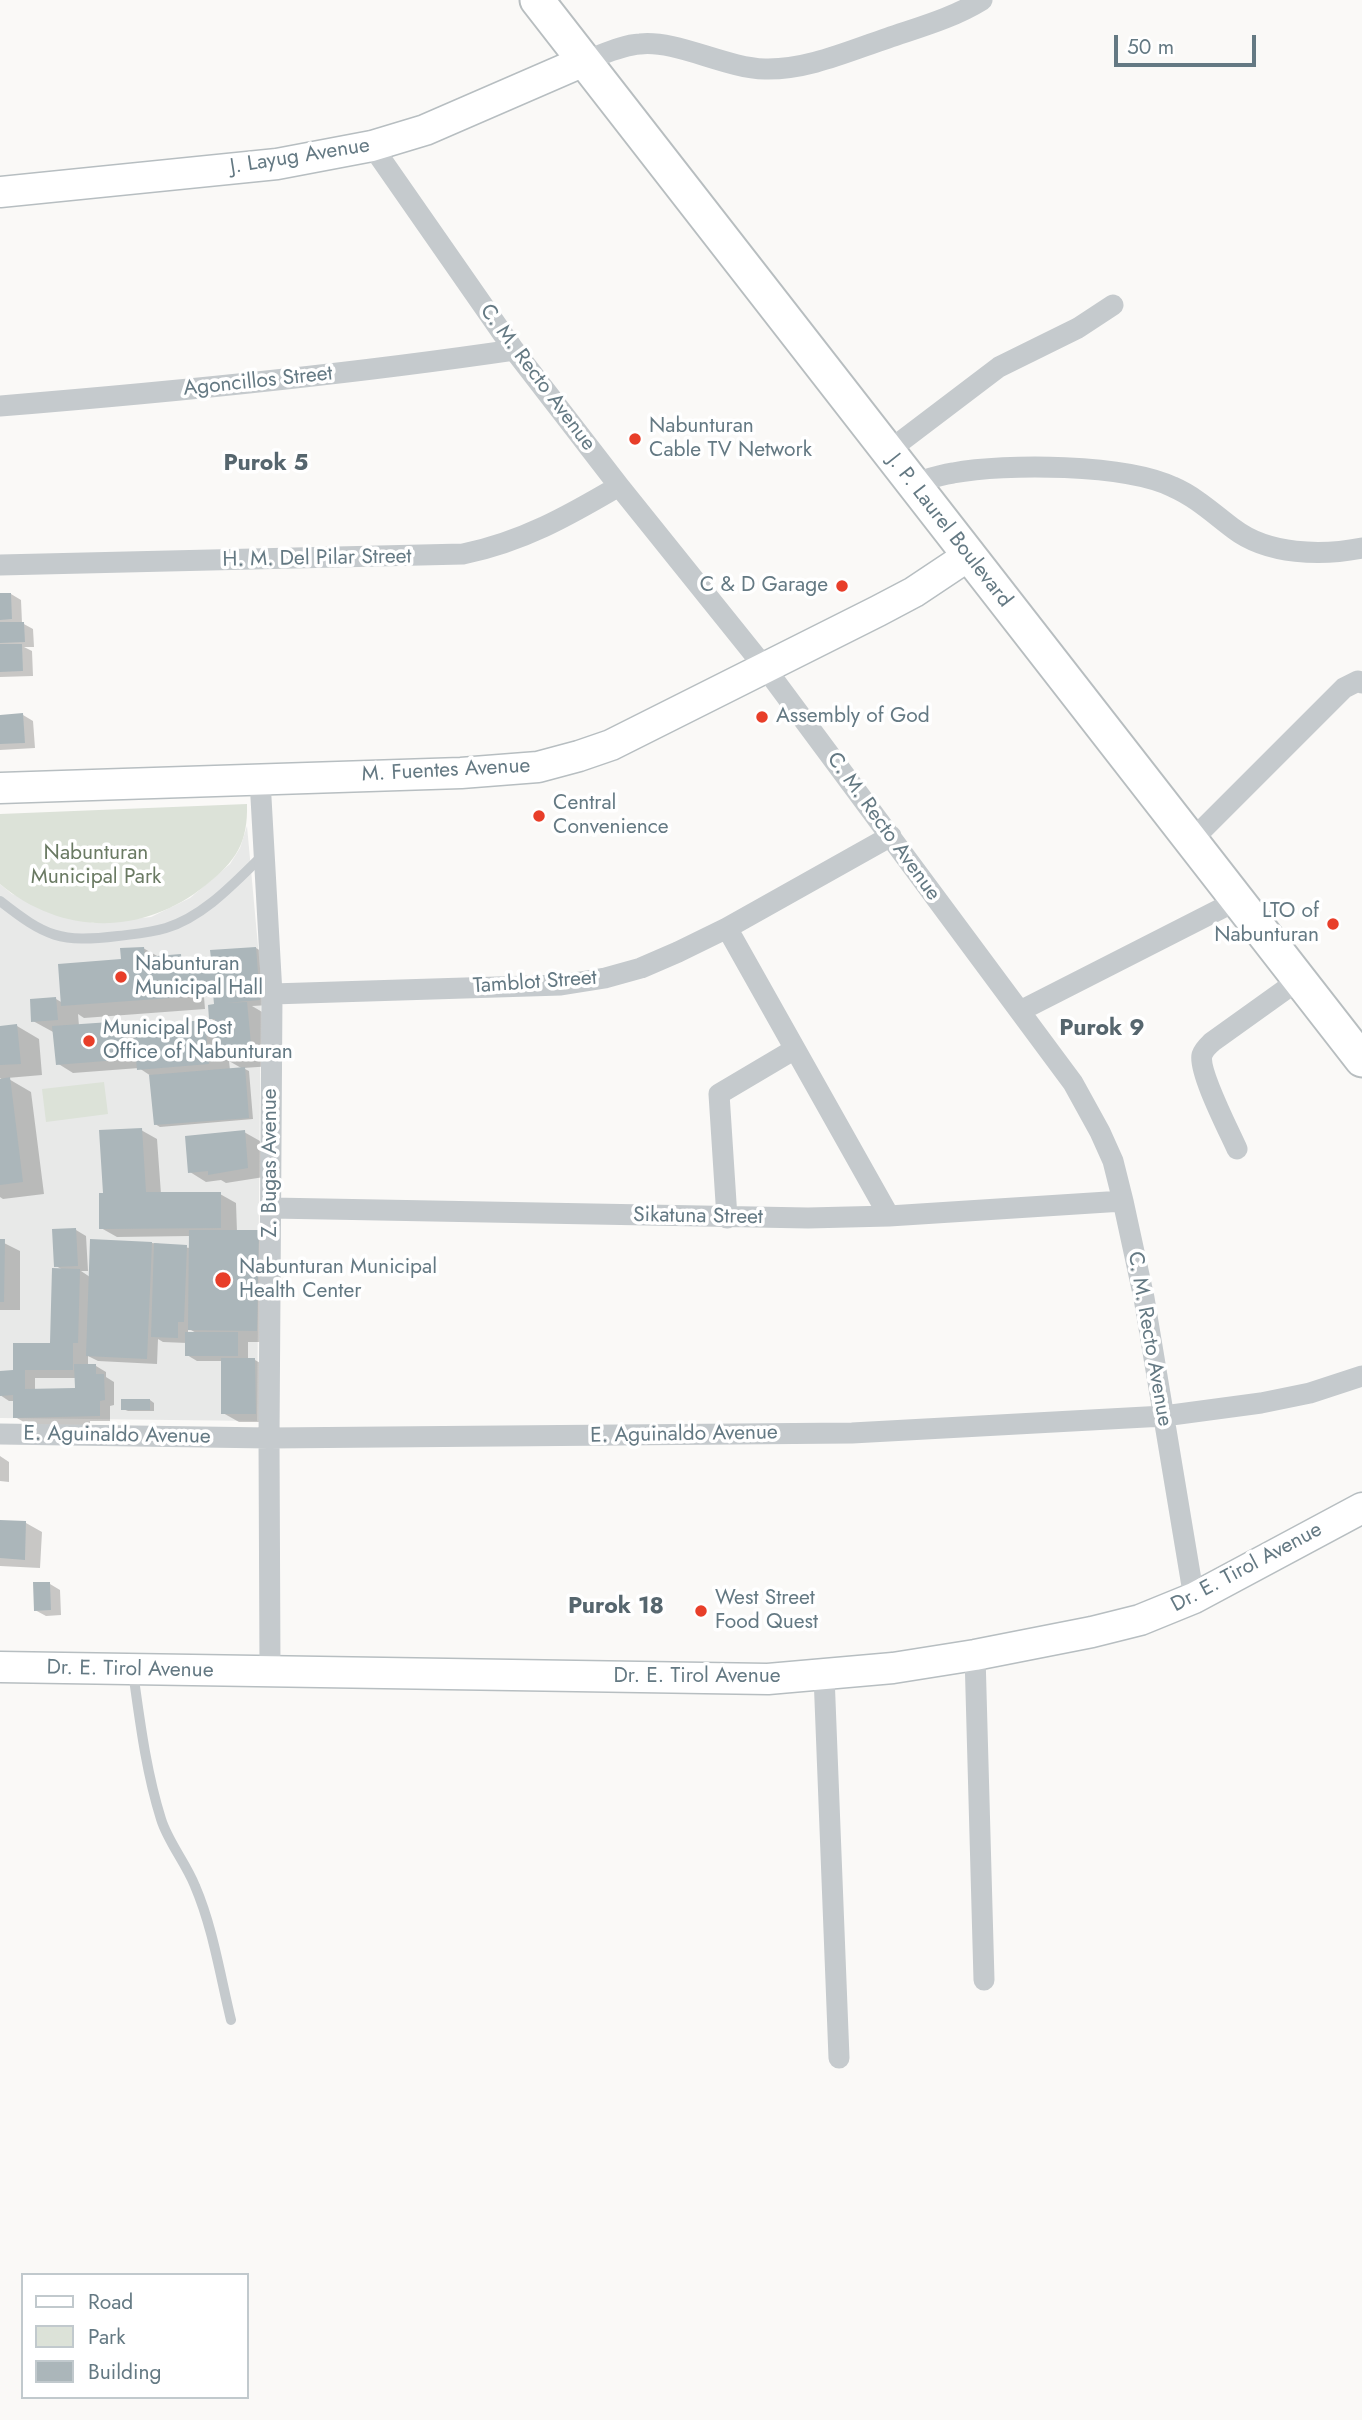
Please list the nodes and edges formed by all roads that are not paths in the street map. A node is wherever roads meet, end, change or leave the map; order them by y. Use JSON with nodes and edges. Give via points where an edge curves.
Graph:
{"nodes":[{"id":1,"x":537,"y":0,"type":"edge"},
{"id":2,"x":982,"y":0,"type":"edge"},
{"id":3,"x":584,"y":61,"type":"junction"},
{"id":4,"x":372,"y":146,"type":"junction"},
{"id":5,"x":0,"y":192,"type":"edge"},
{"id":6,"x":1113,"y":305,"type":"dead end"},
{"id":7,"x":514,"y":350,"type":"junction"},
{"id":8,"x":0,"y":406,"type":"edge"},
{"id":9,"x":887,"y":452,"type":"junction"},
{"id":10,"x":912,"y":484,"type":"junction"},
{"id":11,"x":619,"y":486,"type":"junction"},
{"id":12,"x":1362,"y":548,"type":"edge"},
{"id":13,"x":968,"y":556,"type":"junction"},
{"id":14,"x":0,"y":565,"type":"edge"},
{"id":15,"x":766,"y":669,"type":"junction"},
{"id":16,"x":1362,"y":683,"type":"edge"},
{"id":17,"x":260,"y":780,"type":"junction"},
{"id":18,"x":0,"y":788,"type":"edge"},
{"id":19,"x":891,"y":836,"type":"junction"},
{"id":20,"x":1192,"y":840,"type":"junction"},
{"id":21,"x":264,"y":853,"type":"junction"},
{"id":22,"x":1238,"y":900,"type":"junction"},
{"id":23,"x":0,"y":901,"type":"edge"},
{"id":24,"x":726,"y":928,"type":"junction"},
{"id":25,"x":1300,"y":979,"type":"junction"},
{"id":26,"x":272,"y":994,"type":"junction"},
{"id":27,"x":1020,"y":1011,"type":"junction"},
{"id":28,"x":794,"y":1049,"type":"junction"},
{"id":29,"x":1362,"y":1060,"type":"edge"},
{"id":30,"x":1237,"y":1149,"type":"dead end"},
{"id":31,"x":1123,"y":1201,"type":"junction"},
{"id":32,"x":272,"y":1208,"type":"junction"},
{"id":33,"x":888,"y":1216,"type":"junction"},
{"id":34,"x":727,"y":1218,"type":"junction"},
{"id":35,"x":1362,"y":1376,"type":"edge"},
{"id":36,"x":1164,"y":1416,"type":"junction"},
{"id":37,"x":0,"y":1434,"type":"edge"},
{"id":38,"x":269,"y":1438,"type":"junction"},
{"id":39,"x":1362,"y":1508,"type":"edge"},
{"id":40,"x":1194,"y":1598,"type":"junction"},
{"id":41,"x":975,"y":1655,"type":"junction"},
{"id":42,"x":0,"y":1667,"type":"edge"},
{"id":43,"x":133,"y":1670,"type":"junction"},
{"id":44,"x":270,"y":1672,"type":"junction"},
{"id":45,"x":824,"y":1675,"type":"junction"},
{"id":46,"x":984,"y":1980,"type":"dead end"},
{"id":47,"x":231,"y":2020,"type":"dead end"},
{"id":48,"x":839,"y":2058,"type":"dead end"}],
"edges":[{"from":1,"to":3,"type":"main road","name":"J. P. Laurel Boulevard"},
{"from":2,"to":3,"type":"street","via":[[944,19],[787,68],[741,66],[648,43]]},
{"from":3,"to":4,"type":"street","name":"J. Layug Avenue","via":[[425,130]]},
{"from":3,"to":9,"type":"main road","name":"J. P. Laurel Boulevard"},
{"from":4,"to":5,"type":"street","name":"J. Layug Avenue","via":[[277,164]]},
{"from":4,"to":7,"type":"street","name":"C. M. Recto Avenue"},
{"from":6,"to":9,"type":"street","via":[[999,367]]},
{"from":7,"to":8,"type":"street","name":"Agoncillos Street","via":[[165,392]]},
{"from":7,"to":11,"type":"street","name":"C. M. Recto Avenue"},
{"from":9,"to":10,"type":"main road","name":"J. P. Laurel Boulevard"},
{"from":10,"to":12,"type":"street","via":[[980,470],[1059,467],[1112,472],[1172,486],[1234,530],[1266,545],[1312,551]]},
{"from":10,"to":13,"type":"main road","name":"J. P. Laurel Boulevard"},
{"from":11,"to":14,"type":"street","name":"H. M. Del Pilar Street","via":[[547,527],[463,554]]},
{"from":11,"to":15,"type":"street","name":"C. M. Recto Avenue"},
{"from":13,"to":15,"type":"street","name":"M. Fuentes Avenue","via":[[914,592]]},
{"from":13,"to":20,"type":"main road","name":"J. P. Laurel Boulevard"},
{"from":15,"to":17,"type":"street","name":"M. Fuentes Avenue","via":[[611,745],[538,767]]},
{"from":15,"to":19,"type":"street","name":"C. M. Recto Avenue"},
{"from":16,"to":20,"type":"street","via":[[1344,688]]},
{"from":17,"to":18,"type":"street","name":"M. Fuentes Avenue"},
{"from":17,"to":21,"type":"street","name":"Z. Bugas Avenue"},
{"from":19,"to":24,"type":"street","name":"Tamblot Street"},
{"from":19,"to":27,"type":"street","name":"C. M. Recto Avenue"},
{"from":20,"to":22,"type":"main road","name":"J. P. Laurel Boulevard"},
{"from":21,"to":23,"type":"lane","via":[[202,908],[168,928],[149,932],[84,940],[62,938]]},
{"from":21,"to":26,"type":"street","name":"Z. Bugas Avenue"},
{"from":22,"to":25,"type":"main road","name":"J. P. Laurel Boulevard"},
{"from":22,"to":27,"type":"street"},
{"from":24,"to":26,"type":"street","name":"Tamblot Street","via":[[641,968],[561,985]]},
{"from":24,"to":28,"type":"street"},
{"from":25,"to":29,"type":"main road","name":"J. P. Laurel Boulevard"},
{"from":25,"to":30,"type":"street","via":[[1202,1054],[1205,1075]]},
{"from":26,"to":32,"type":"street","name":"Z. Bugas Avenue"},
{"from":27,"to":31,"type":"street","name":"C. M. Recto Avenue","via":[[1073,1083],[1100,1132]]},
{"from":28,"to":33,"type":"street"},
{"from":28,"to":34,"type":"street","via":[[719,1094]]},
{"from":31,"to":33,"type":"street","name":"Sikatuna Street"},
{"from":31,"to":36,"type":"street","name":"C. M. Recto Avenue"},
{"from":32,"to":34,"type":"street","name":"Sikatuna Street"},
{"from":32,"to":38,"type":"street","name":"Z. Bugas Avenue"},
{"from":33,"to":34,"type":"street","name":"Sikatuna Street"},
{"from":35,"to":36,"type":"street","name":"E. Aguinaldo Avenue","via":[[1273,1401]]},
{"from":36,"to":38,"type":"street","name":"E. Aguinaldo Avenue","via":[[852,1433]]},
{"from":36,"to":40,"type":"street","name":"C. M. Recto Avenue"},
{"from":37,"to":38,"type":"street","name":"E. Aguinaldo Avenue"},
{"from":38,"to":44,"type":"street","name":"Z. Bugas Avenue"},
{"from":39,"to":40,"type":"street","name":"Dr. E. Tirol Avenue"},
{"from":40,"to":41,"type":"street","name":"Dr. E. Tirol Avenue","via":[[1116,1626]]},
{"from":41,"to":45,"type":"street","name":"Dr. E. Tirol Avenue"},
{"from":41,"to":46,"type":"street"},
{"from":42,"to":43,"type":"street","name":"Dr. E. Tirol Avenue"},
{"from":43,"to":44,"type":"street","name":"Dr. E. Tirol Avenue"},
{"from":43,"to":47,"type":"lane","via":[[154,1796],[162,1824],[182,1858],[206,1917]]},
{"from":44,"to":45,"type":"street","name":"Dr. E. Tirol Avenue","via":[[768,1679]]},
{"from":45,"to":48,"type":"street"}]}
